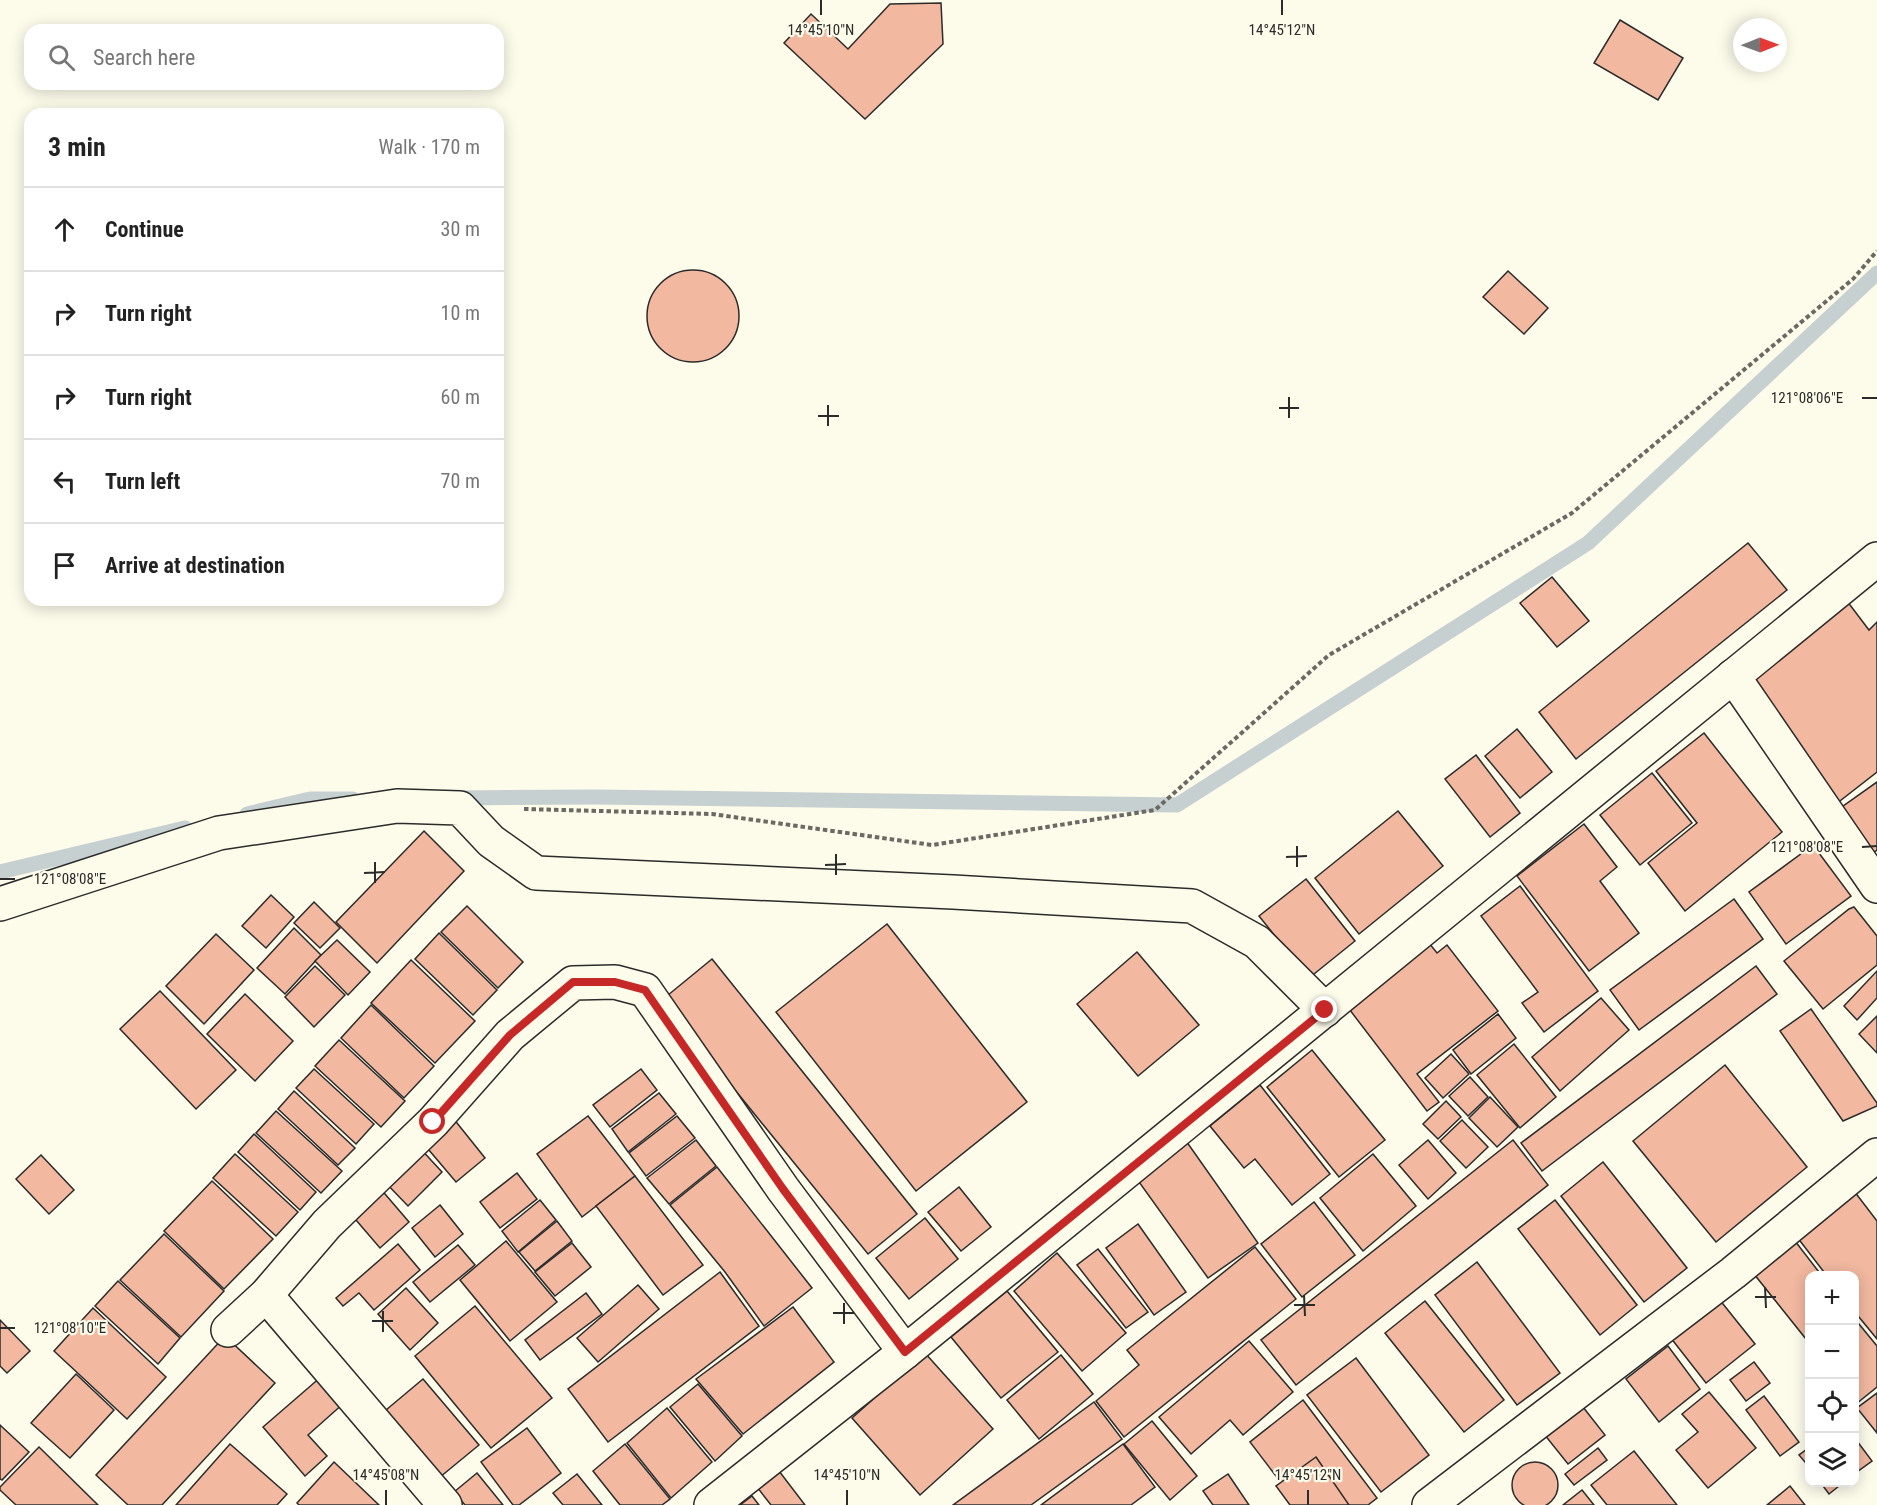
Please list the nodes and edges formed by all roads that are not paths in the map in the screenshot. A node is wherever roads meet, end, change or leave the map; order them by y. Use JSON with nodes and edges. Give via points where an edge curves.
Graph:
{"nodes":[{"id":1,"x":1877,"y":560,"type":"edge"},
{"id":2,"x":1733,"y":676,"type":"junction"},
{"id":3,"x":1877,"y":886,"type":"edge"},
{"id":4,"x":0,"y":904,"type":"edge"},
{"id":5,"x":1325,"y":1010,"type":"junction"},
{"id":6,"x":1877,"y":1155,"type":"edge"},
{"id":7,"x":266,"y":1295,"type":"junction"},
{"id":8,"x":228,"y":1330,"type":"dead end"},
{"id":9,"x":905,"y":1352,"type":"junction"},
{"id":10,"x":445,"y":1505,"type":"edge"},
{"id":11,"x":711,"y":1505,"type":"edge"},
{"id":12,"x":1429,"y":1505,"type":"edge"}],
"edges":[{"from":1,"to":2,"type":"street"},
{"from":2,"to":3,"type":"street"},
{"from":2,"to":5,"type":"street"},
{"from":4,"to":5,"type":"street","via":[[219,833],[397,806],[460,808],[491,841],[536,873],[1192,906],[1257,942]]},
{"from":5,"to":9,"type":"street"},
{"from":6,"to":12,"type":"street","via":[[1733,1273]]},
{"from":7,"to":8,"type":"street"},
{"from":7,"to":9,"type":"street","via":[[327,1224],[433,1122],[510,1035],[573,982],[615,982],[645,990],[783,1189]]},
{"from":7,"to":10,"type":"street"},
{"from":9,"to":11,"type":"street"}]}
